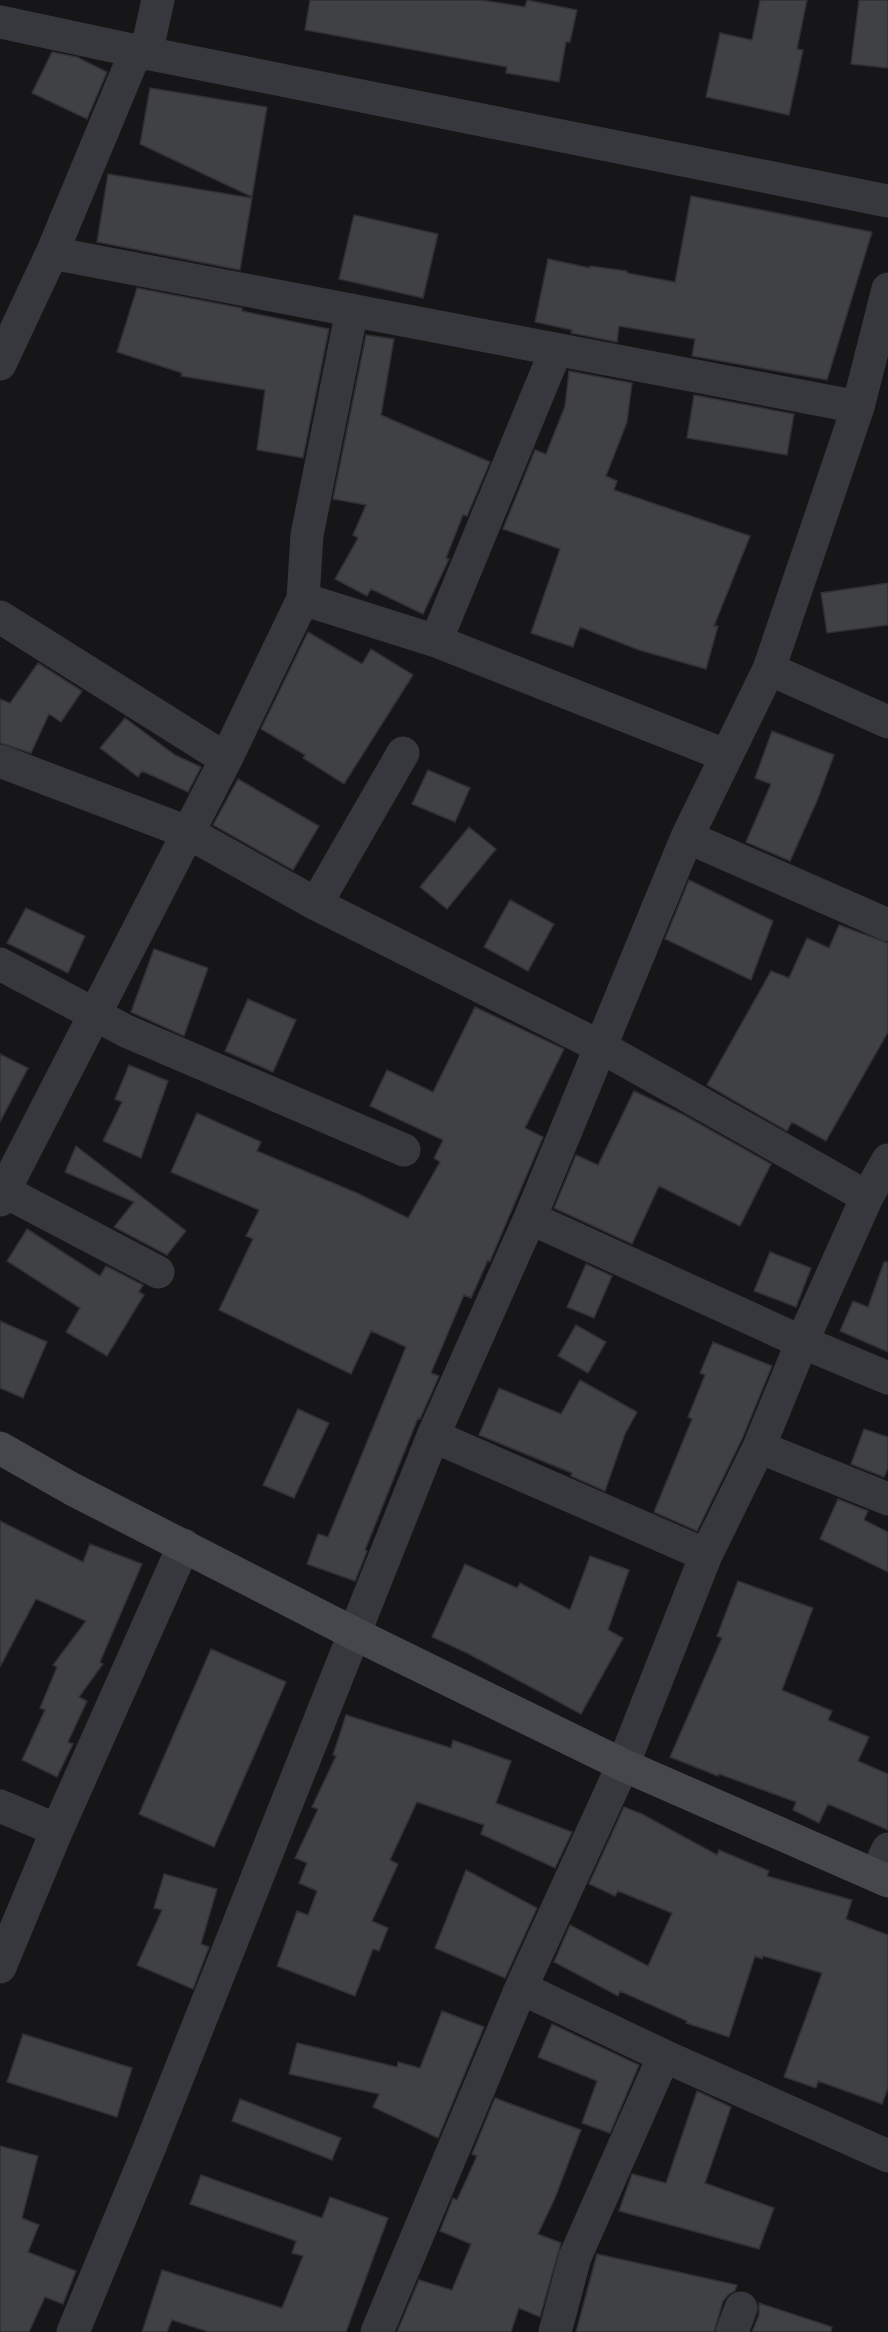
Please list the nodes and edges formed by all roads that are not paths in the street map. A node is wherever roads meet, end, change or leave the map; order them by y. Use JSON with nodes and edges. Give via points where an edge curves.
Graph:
{"nodes":[{"id":1,"x":158,"y":0,"type":"edge"},
{"id":2,"x":0,"y":22,"type":"edge"},
{"id":3,"x":141,"y":53,"type":"junction"},
{"id":4,"x":888,"y":201,"type":"edge"},
{"id":5,"x":52,"y":253,"type":"junction"},
{"id":6,"x":888,"y":289,"type":"edge"},
{"id":7,"x":352,"y":310,"type":"junction"},
{"id":8,"x":556,"y":350,"type":"junction"},
{"id":9,"x":0,"y":364,"type":"edge"},
{"id":10,"x":858,"y":407,"type":"junction"},
{"id":11,"x":303,"y":599,"type":"junction"},
{"id":12,"x":0,"y":617,"type":"edge"},
{"id":13,"x":436,"y":641,"type":"junction"},
{"id":14,"x":769,"y":669,"type":"junction"},
{"id":15,"x":888,"y":722,"type":"edge"},
{"id":16,"x":403,"y":753,"type":"dead end"},
{"id":17,"x":725,"y":755,"type":"junction"},
{"id":18,"x":226,"y":759,"type":"junction"},
{"id":19,"x":0,"y":761,"type":"edge"},
{"id":20,"x":187,"y":832,"type":"junction"},
{"id":21,"x":687,"y":837,"type":"junction"},
{"id":22,"x":316,"y":904,"type":"junction"},
{"id":23,"x":888,"y":925,"type":"edge"},
{"id":24,"x":0,"y":964,"type":"edge"},
{"id":25,"x":94,"y":1013,"type":"junction"},
{"id":26,"x":601,"y":1047,"type":"junction"},
{"id":27,"x":404,"y":1150,"type":"dead end"},
{"id":28,"x":880,"y":1183,"type":"edge"},
{"id":29,"x":2,"y":1196,"type":"edge"},
{"id":30,"x":530,"y":1218,"type":"junction"},
{"id":31,"x":158,"y":1272,"type":"dead end"},
{"id":32,"x":802,"y":1342,"type":"junction"},
{"id":33,"x":888,"y":1378,"type":"edge"},
{"id":34,"x":433,"y":1436,"type":"junction"},
{"id":35,"x":759,"y":1447,"type":"junction"},
{"id":36,"x":0,"y":1448,"type":"edge"},
{"id":37,"x":888,"y":1499,"type":"edge"},
{"id":38,"x":184,"y":1545,"type":"junction"},
{"id":39,"x":706,"y":1555,"type":"junction"},
{"id":40,"x":355,"y":1635,"type":"junction"},
{"id":41,"x":623,"y":1765,"type":"junction"},
{"id":42,"x":0,"y":1806,"type":"edge"},
{"id":43,"x":57,"y":1830,"type":"junction"},
{"id":44,"x":884,"y":1868,"type":"edge"},
{"id":45,"x":0,"y":1967,"type":"edge"},
{"id":46,"x":521,"y":1989,"type":"junction"},
{"id":47,"x":664,"y":2056,"type":"junction"},
{"id":48,"x":888,"y":2156,"type":"edge"},
{"id":49,"x":73,"y":2332,"type":"edge"},
{"id":50,"x":377,"y":2332,"type":"edge"},
{"id":51,"x":555,"y":2332,"type":"edge"}],
"edges":[{"from":1,"to":3,"type":"street"},
{"from":2,"to":3,"type":"street"},
{"from":3,"to":4,"type":"street"},
{"from":3,"to":5,"type":"street"},
{"from":5,"to":7,"type":"street"},
{"from":5,"to":9,"type":"street"},
{"from":6,"to":10,"type":"street"},
{"from":7,"to":8,"type":"street"},
{"from":7,"to":11,"type":"street","via":[[307,535]]},
{"from":8,"to":10,"type":"street"},
{"from":8,"to":13,"type":"street"},
{"from":10,"to":14,"type":"street"},
{"from":11,"to":13,"type":"street"},
{"from":11,"to":18,"type":"street"},
{"from":12,"to":18,"type":"street"},
{"from":13,"to":17,"type":"street"},
{"from":14,"to":15,"type":"street"},
{"from":14,"to":17,"type":"street"},
{"from":16,"to":22,"type":"street"},
{"from":17,"to":21,"type":"street"},
{"from":18,"to":20,"type":"street"},
{"from":19,"to":20,"type":"street"},
{"from":20,"to":22,"type":"street"},
{"from":20,"to":25,"type":"street"},
{"from":21,"to":23,"type":"street"},
{"from":21,"to":26,"type":"street"},
{"from":22,"to":26,"type":"street"},
{"from":24,"to":25,"type":"street"},
{"from":25,"to":27,"type":"street","via":[[126,1031]]},
{"from":25,"to":29,"type":"street"},
{"from":26,"to":28,"type":"street"},
{"from":26,"to":30,"type":"street"},
{"from":28,"to":32,"type":"street"},
{"from":29,"to":31,"type":"street"},
{"from":30,"to":32,"type":"street"},
{"from":30,"to":34,"type":"street"},
{"from":32,"to":33,"type":"street"},
{"from":32,"to":35,"type":"street"},
{"from":34,"to":39,"type":"street"},
{"from":34,"to":40,"type":"street"},
{"from":35,"to":37,"type":"street"},
{"from":35,"to":39,"type":"street"},
{"from":36,"to":38,"type":"street"},
{"from":38,"to":40,"type":"street"},
{"from":38,"to":43,"type":"street"},
{"from":39,"to":41,"type":"street"},
{"from":40,"to":41,"type":"street"},
{"from":40,"to":49,"type":"street"},
{"from":41,"to":44,"type":"street"},
{"from":41,"to":46,"type":"street"},
{"from":42,"to":43,"type":"street"},
{"from":43,"to":45,"type":"street"},
{"from":46,"to":47,"type":"street"},
{"from":46,"to":50,"type":"street"},
{"from":47,"to":48,"type":"street"},
{"from":47,"to":51,"type":"street","via":[[574,2257]]}]}
